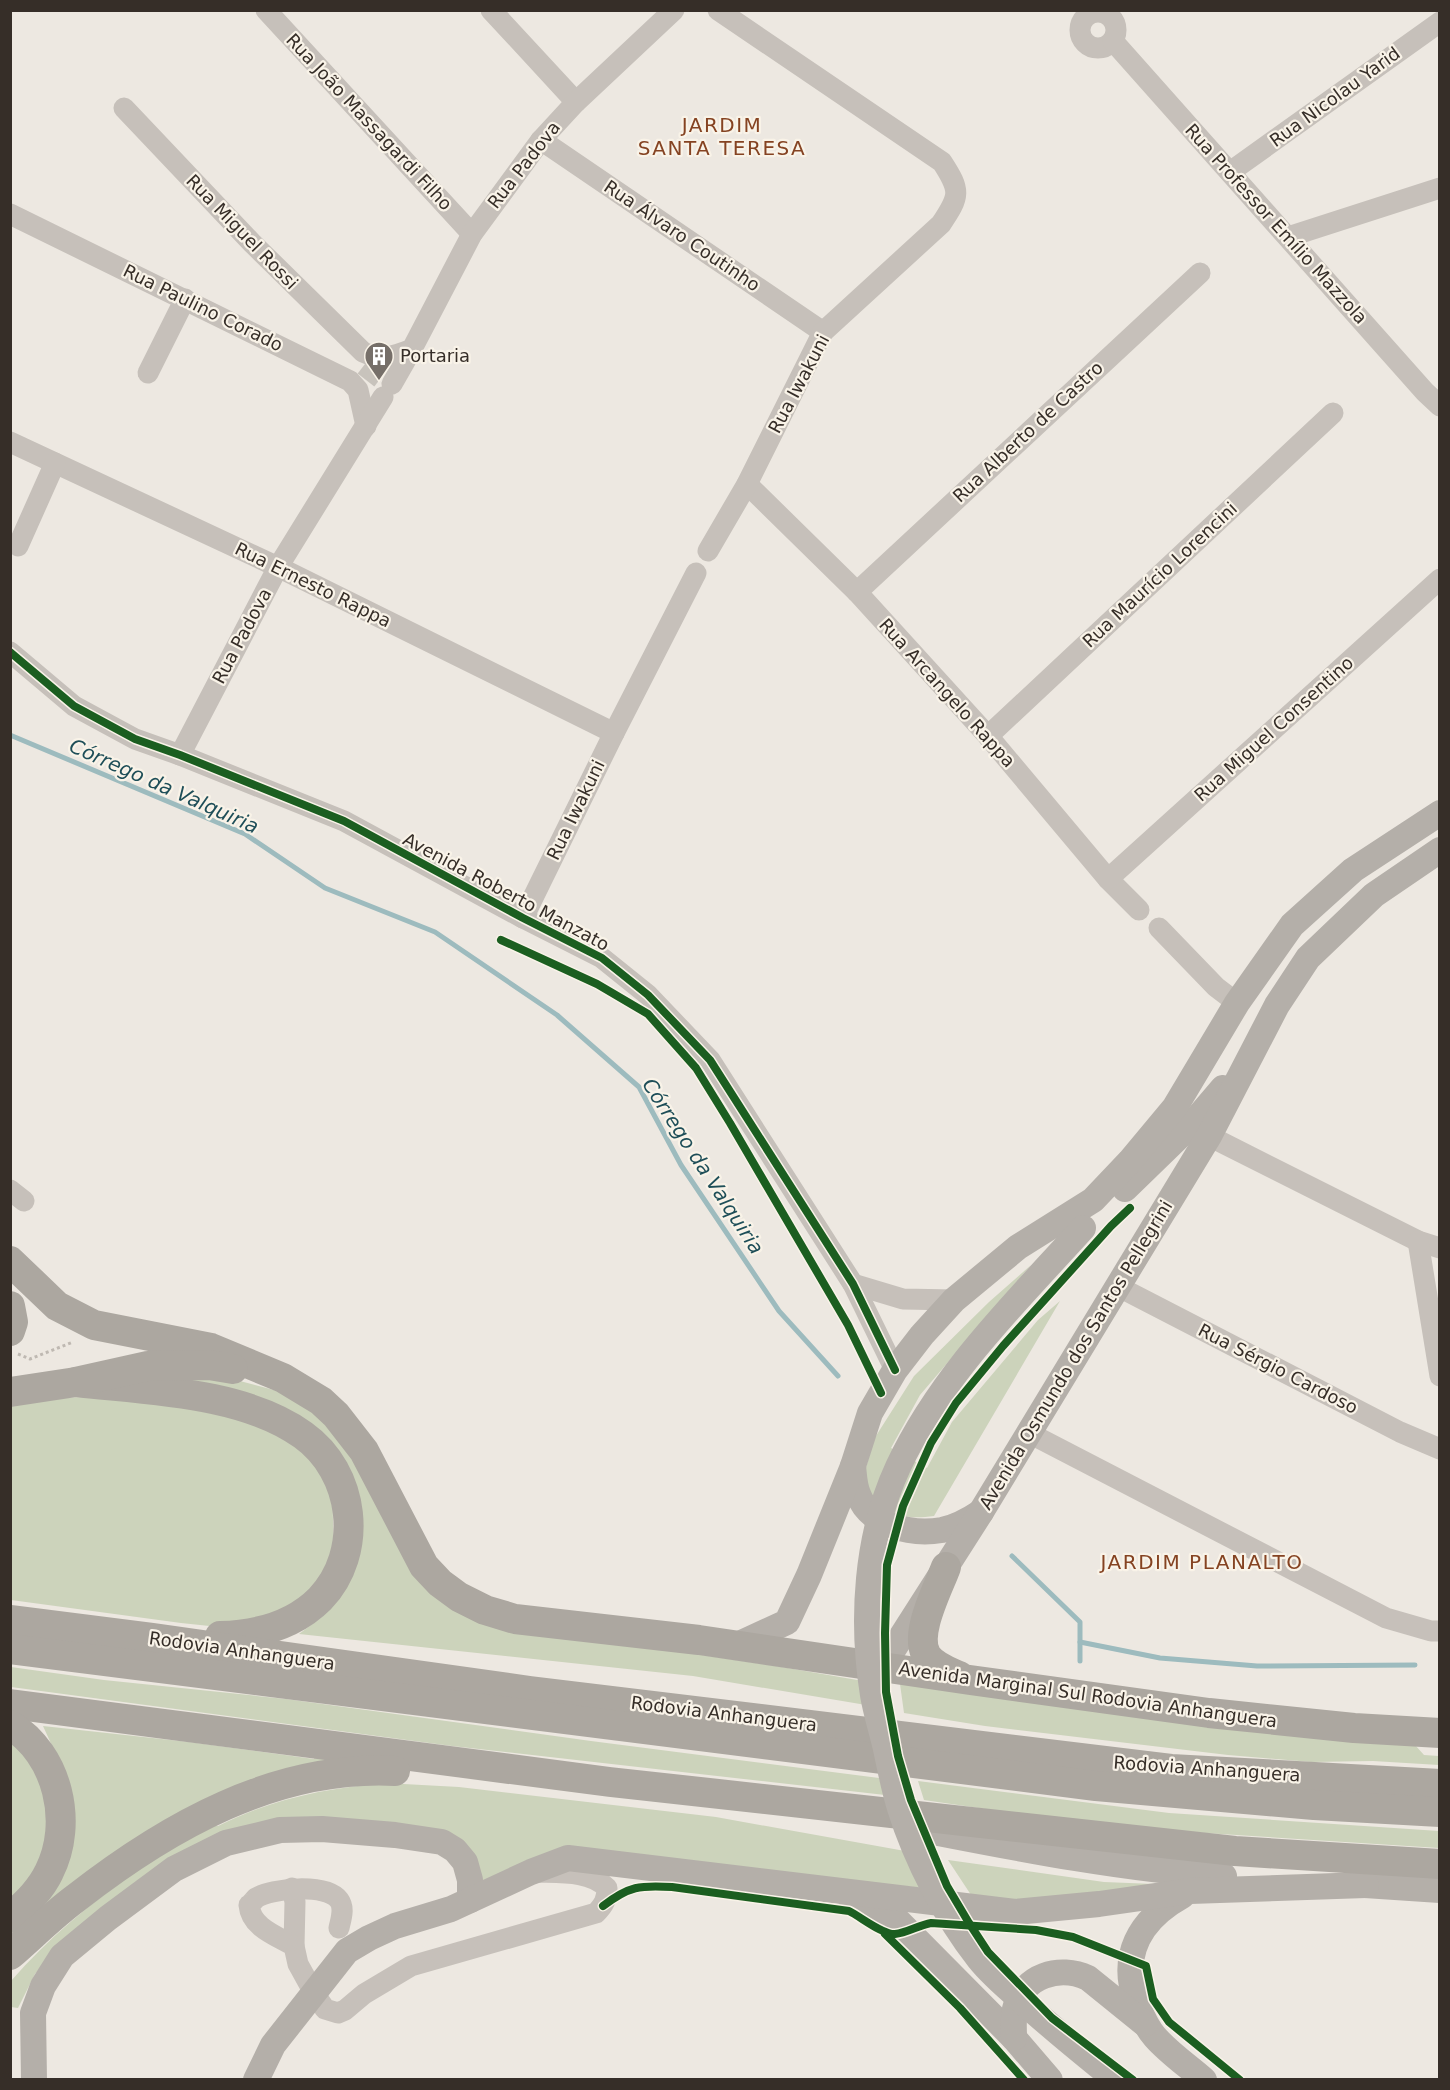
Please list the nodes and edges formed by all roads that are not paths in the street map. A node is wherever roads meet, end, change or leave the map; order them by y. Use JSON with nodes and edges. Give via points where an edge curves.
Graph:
{"nodes":[{"id":1,"x":266,"y":10,"type":"edge"},
{"id":2,"x":491,"y":10,"type":"edge"},
{"id":3,"x":674,"y":10,"type":"edge"},
{"id":4,"x":718,"y":10,"type":"edge"},
{"id":5,"x":1085,"y":13,"type":"edge"},
{"id":6,"x":1440,"y":22,"type":"edge"},
{"id":7,"x":1118,"y":24,"type":"edge"},
{"id":8,"x":576,"y":102,"type":"junction"},
{"id":9,"x":124,"y":108,"type":"dead end"},
{"id":10,"x":541,"y":140,"type":"junction"},
{"id":11,"x":1230,"y":172,"type":"junction"},
{"id":12,"x":1440,"y":188,"type":"edge"},
{"id":13,"x":10,"y":214,"type":"edge"},
{"id":14,"x":472,"y":234,"type":"junction"},
{"id":15,"x":1288,"y":237,"type":"junction"},
{"id":16,"x":1200,"y":273,"type":"dead end"},
{"id":17,"x":185,"y":299,"type":"junction"},
{"id":18,"x":823,"y":332,"type":"junction"},
{"id":19,"x":412,"y":349,"type":"junction"},
{"id":20,"x":369,"y":370,"type":"junction"},
{"id":21,"x":148,"y":373,"type":"dead end"},
{"id":22,"x":1435,"y":393,"type":"edge"},
{"id":23,"x":1333,"y":413,"type":"dead end"},
{"id":24,"x":366,"y":426,"type":"junction"},
{"id":25,"x":10,"y":442,"type":"edge"},
{"id":26,"x":55,"y":463,"type":"junction"},
{"id":27,"x":747,"y":484,"type":"junction"},
{"id":28,"x":18,"y":546,"type":"dead end"},
{"id":29,"x":708,"y":551,"type":"dead end"},
{"id":30,"x":278,"y":567,"type":"junction"},
{"id":31,"x":696,"y":573,"type":"dead end"},
{"id":32,"x":1440,"y":579,"type":"edge"},
{"id":33,"x":856,"y":592,"type":"junction"},
{"id":34,"x":10,"y":652,"type":"edge"},
{"id":35,"x":614,"y":734,"type":"junction"},
{"id":36,"x":988,"y":736,"type":"junction"},
{"id":37,"x":180,"y":755,"type":"junction"},
{"id":38,"x":1440,"y":813,"type":"edge"},
{"id":39,"x":1440,"y":850,"type":"edge"},
{"id":40,"x":1108,"y":879,"type":"junction"},
{"id":41,"x":1139,"y":910,"type":"dead end"},
{"id":42,"x":523,"y":918,"type":"junction"},
{"id":43,"x":1159,"y":928,"type":"dead end"},
{"id":44,"x":1237,"y":1003,"type":"junction"},
{"id":45,"x":1261,"y":1038,"type":"junction"},
{"id":46,"x":1209,"y":1136,"type":"junction"},
{"id":47,"x":1130,"y":1161,"type":"junction"},
{"id":48,"x":1083,"y":1228,"type":"junction"},
{"id":49,"x":1418,"y":1241,"type":"junction"},
{"id":50,"x":1440,"y":1248,"type":"edge"},
{"id":51,"x":10,"y":1261,"type":"edge"},
{"id":52,"x":854,"y":1284,"type":"junction"},
{"id":53,"x":1117,"y":1286,"type":"junction"},
{"id":54,"x":954,"y":1300,"type":"junction"},
{"id":55,"x":10,"y":1306,"type":"edge"},
{"id":56,"x":10,"y":1331,"type":"edge"},
{"id":57,"x":895,"y":1370,"type":"junction"},
{"id":58,"x":1440,"y":1376,"type":"edge"},
{"id":59,"x":283,"y":1378,"type":"junction"},
{"id":60,"x":76,"y":1382,"type":"junction"},
{"id":61,"x":10,"y":1392,"type":"edge"},
{"id":62,"x":1029,"y":1433,"type":"junction"},
{"id":63,"x":1440,"y":1449,"type":"edge"},
{"id":64,"x":853,"y":1466,"type":"junction"},
{"id":65,"x":981,"y":1512,"type":"junction"},
{"id":66,"x":946,"y":1567,"type":"junction"},
{"id":67,"x":10,"y":1620,"type":"edge"},
{"id":68,"x":1440,"y":1631,"type":"edge"},
{"id":69,"x":152,"y":1638,"type":"junction"},
{"id":70,"x":737,"y":1645,"type":"junction"},
{"id":71,"x":10,"y":1649,"type":"edge"},
{"id":72,"x":882,"y":1667,"type":"junction"},
{"id":73,"x":970,"y":1680,"type":"junction"},
{"id":74,"x":10,"y":1704,"type":"edge"},
{"id":75,"x":10,"y":1725,"type":"edge"},
{"id":76,"x":1440,"y":1733,"type":"edge"},
{"id":77,"x":610,"y":1782,"type":"junction"},
{"id":78,"x":1440,"y":1784,"type":"edge"},
{"id":79,"x":774,"y":1800,"type":"junction"},
{"id":80,"x":1440,"y":1812,"type":"edge"},
{"id":81,"x":1440,"y":1864,"type":"edge"},
{"id":82,"x":531,"y":1872,"type":"junction"},
{"id":83,"x":1366,"y":1885,"type":"junction"},
{"id":84,"x":800,"y":1887,"type":"junction"},
{"id":85,"x":292,"y":1888,"type":"junction"},
{"id":86,"x":1440,"y":1890,"type":"edge"},
{"id":87,"x":1190,"y":1891,"type":"junction"},
{"id":88,"x":470,"y":1900,"type":"junction"},
{"id":89,"x":10,"y":1918,"type":"edge"},
{"id":90,"x":339,"y":1928,"type":"dead end"},
{"id":91,"x":294,"y":1946,"type":"junction"},
{"id":92,"x":10,"y":1955,"type":"edge"},
{"id":93,"x":314,"y":1993,"type":"junction"},
{"id":94,"x":1145,"y":2024,"type":"junction"},
{"id":95,"x":1014,"y":2038,"type":"junction"},
{"id":96,"x":34,"y":2079,"type":"edge"},
{"id":97,"x":256,"y":2079,"type":"edge"},
{"id":98,"x":1050,"y":2079,"type":"edge"},
{"id":99,"x":1116,"y":2079,"type":"edge"},
{"id":100,"x":1204,"y":2079,"type":"edge"}],
"edges":[{"from":1,"to":14,"type":"street","name":"Rua João Massagardi Filho"},
{"from":2,"to":8,"type":"street"},
{"from":3,"to":8,"type":"street","name":"Rua Padova"},
{"from":4,"to":18,"type":"street","name":"Rua Iwakuni","via":[[942,162],[955,183],[955,202],[941,224]]},
{"from":5,"to":7,"type":"street","via":[[1099,12]]},
{"from":5,"to":7,"type":"street","via":[[1080,32],[1086,44],[1097,48],[1109,45]]},
{"from":6,"to":11,"type":"street","name":"Rua Nicolau Yarid"},
{"from":7,"to":11,"type":"street","name":"Rua Professor Emílio Mazzola"},
{"from":8,"to":10,"type":"street","name":"Rua Padova"},
{"from":9,"to":20,"type":"street","name":"Rua Miguel Rossi"},
{"from":10,"to":14,"type":"street","name":"Rua Padova"},
{"from":10,"to":18,"type":"street","name":"Rua Álvaro Coutinho"},
{"from":11,"to":15,"type":"street","name":"Rua Professor Emílio Mazzola"},
{"from":12,"to":15,"type":"street"},
{"from":13,"to":17,"type":"street","name":"Rua Paulino Corado"},
{"from":14,"to":19,"type":"street","name":"Rua Padova"},
{"from":15,"to":22,"type":"street","name":"Rua Professor Emílio Mazzola"},
{"from":16,"to":33,"type":"street","name":"Rua Alberto de Castro"},
{"from":17,"to":20,"type":"street","name":"Rua Paulino Corado","via":[[350,381]]},
{"from":17,"to":21,"type":"street"},
{"from":18,"to":27,"type":"street","name":"Rua Iwakuni"},
{"from":19,"to":20,"type":"street"},
{"from":19,"to":24,"type":"street","name":"Rua Padova"},
{"from":20,"to":24,"type":"street"},
{"from":23,"to":36,"type":"street","name":"Rua Maurício Lorencini"},
{"from":24,"to":30,"type":"street","name":"Rua Padova"},
{"from":25,"to":26,"type":"street","name":"Rua Ernesto Rappa"},
{"from":26,"to":28,"type":"street"},
{"from":26,"to":30,"type":"street","name":"Rua Ernesto Rappa"},
{"from":27,"to":29,"type":"street","name":"Rua Iwakuni"},
{"from":27,"to":33,"type":"street","name":"Rua Arcangelo Rappa"},
{"from":30,"to":35,"type":"street","name":"Rua Ernesto Rappa"},
{"from":30,"to":37,"type":"street","name":"Rua Padova"},
{"from":31,"to":35,"type":"street","name":"Rua Iwakuni"},
{"from":32,"to":40,"type":"street","name":"Rua Miguel Consentino"},
{"from":33,"to":36,"type":"street","name":"Rua Arcangelo Rappa"},
{"from":34,"to":37,"type":"street","name":"Avenida Roberto Manzato","via":[[74,706],[135,739]]},
{"from":35,"to":42,"type":"street","name":"Rua Iwakuni"},
{"from":36,"to":40,"type":"street","name":"Rua Arcangelo Rappa"},
{"from":37,"to":42,"type":"street","name":"Avenida Roberto Manzato","via":[[344,821]]},
{"from":38,"to":44,"type":"main road","via":[[1353,870],[1292,925]]},
{"from":39,"to":45,"type":"main road","name":"Avenida Osmundo dos Santos Pellegrini","via":[[1374,895],[1308,958]]},
{"from":40,"to":41,"type":"street","name":"Rua Arcangelo Rappa"},
{"from":42,"to":52,"type":"street","name":"Avenida Roberto Manzato","via":[[602,958],[648,994],[710,1059]]},
{"from":43,"to":44,"type":"street","via":[[1216,987]]},
{"from":44,"to":47,"type":"main road","via":[[1175,1107]]},
{"from":45,"to":46,"type":"main road","name":"Avenida Osmundo dos Santos Pellegrini"},
{"from":45,"to":48,"type":"main road","name":"Avenida Osmundo dos Santos Pellegrini","via":[[1194,1122]]},
{"from":46,"to":49,"type":"street"},
{"from":46,"to":53,"type":"main road","name":"Avenida Osmundo dos Santos Pellegrini"},
{"from":47,"to":48,"type":"main road"},
{"from":47,"to":54,"type":"main road","via":[[1093,1200],[1018,1247]]},
{"from":48,"to":99,"type":"main road","bridge":true,"via":[[942,1390],[909,1444],[885,1502],[874,1546],[869,1584],[869,1652],[873,1695],[900,1807],[915,1848],[949,1916],[995,1976],[1064,2039]]},
{"from":49,"to":50,"type":"street"},
{"from":49,"to":58,"type":"street"},
{"from":51,"to":59,"type":"highway","via":[[57,1306],[94,1325],[211,1347]]},
{"from":52,"to":54,"type":"street","via":[[903,1299]]},
{"from":52,"to":57,"type":"street","name":"Avenida Roberto Manzato"},
{"from":53,"to":62,"type":"main road","name":"Avenida Osmundo dos Santos Pellegrini"},
{"from":53,"to":63,"type":"street","name":"Rua Sérgio Cardoso"},
{"from":54,"to":57,"type":"main road"},
{"from":55,"to":56,"type":"highway"},
{"from":57,"to":64,"type":"main road","via":[[870,1413]]},
{"from":59,"to":60,"type":"highway","via":[[209,1365],[148,1366]]},
{"from":59,"to":70,"type":"highway","name":"Avenida Marginal Sul Rodovia Anhanguera","via":[[321,1401],[350,1432],[364,1451],[424,1566],[459,1597],[515,1619]]},
{"from":60,"to":61,"type":"highway"},
{"from":60,"to":69,"type":"highway","via":[[206,1398],[265,1414],[317,1446],[341,1482],[348,1504],[350,1527],[340,1568],[320,1598],[305,1611],[247,1635]]},
{"from":62,"to":65,"type":"main road","name":"Avenida Osmundo dos Santos Pellegrini"},
{"from":62,"to":68,"type":"street","via":[[1386,1618]]},
{"from":64,"to":65,"type":"main road","via":[[858,1494],[869,1511],[897,1528],[944,1529]]},
{"from":64,"to":70,"type":"main road","via":[[787,1622]]},
{"from":65,"to":66,"type":"main road","name":"Avenida Osmundo dos Santos Pellegrini"},
{"from":66,"to":72,"type":"main road","name":"Avenida Osmundo dos Santos Pellegrini"},
{"from":66,"to":73,"type":"highway","via":[[922,1642],[927,1656],[940,1667]]},
{"from":67,"to":69,"type":"highway","name":"Rodovia Anhanguera"},
{"from":69,"to":78,"type":"highway","name":"Rodovia Anhanguera","via":[[530,1691],[1171,1769]]},
{"from":70,"to":72,"type":"highway","name":"Avenida Marginal Sul Rodovia Anhanguera"},
{"from":71,"to":80,"type":"highway","name":"Rodovia Anhanguera","via":[[1096,1786]]},
{"from":72,"to":73,"type":"highway","name":"Avenida Marginal Sul Rodovia Anhanguera"},
{"from":73,"to":76,"type":"highway","name":"Avenida Marginal Sul Rodovia Anhanguera","via":[[1209,1713]]},
{"from":74,"to":77,"type":"highway"},
{"from":75,"to":89,"type":"highway","via":[[33,1742],[48,1766],[58,1794],[61,1829],[49,1873],[34,1896]]},
{"from":77,"to":79,"type":"highway"},
{"from":77,"to":92,"type":"highway","via":[[370,1770],[293,1781],[245,1795],[166,1834],[76,1898]]},
{"from":79,"to":81,"type":"highway","via":[[1235,1851]]},
{"from":79,"to":83,"type":"main road","via":[[993,1844],[1131,1866]]},
{"from":82,"to":84,"type":"main road","via":[[568,1858]]},
{"from":82,"to":88,"type":"main road"},
{"from":82,"to":93,"type":"street","via":[[586,1876],[600,1881],[607,1888],[607,1897],[596,1913],[411,1966],[338,2013],[325,2009]]},
{"from":83,"to":86,"type":"main road"},
{"from":83,"to":87,"type":"main road"},
{"from":84,"to":87,"type":"main road","via":[[1015,1912]]},
{"from":84,"to":95,"type":"main road","via":[[897,1920]]},
{"from":85,"to":90,"type":"street","via":[[338,1898],[342,1906]]},
{"from":85,"to":91,"type":"street"},
{"from":85,"to":91,"type":"street","via":[[255,1899],[249,1905],[250,1914],[260,1927]]},
{"from":87,"to":94,"type":"main road","via":[[1155,1913],[1133,1949],[1132,1991]]},
{"from":88,"to":93,"type":"main road","via":[[369,1938],[348,1951]]},
{"from":88,"to":96,"type":"main road","via":[[465,1862],[442,1842],[322,1829],[280,1830],[226,1843],[174,1869],[62,1956],[43,1986],[33,2013]]},
{"from":91,"to":93,"type":"street","via":[[298,1964]]},
{"from":93,"to":97,"type":"main road","via":[[273,2045]]},
{"from":94,"to":95,"type":"main road","via":[[1088,1978],[1059,1971],[1040,1977],[1024,1991],[1015,2009]]},
{"from":94,"to":100,"type":"main road"},
{"from":95,"to":98,"type":"main road"}]}
